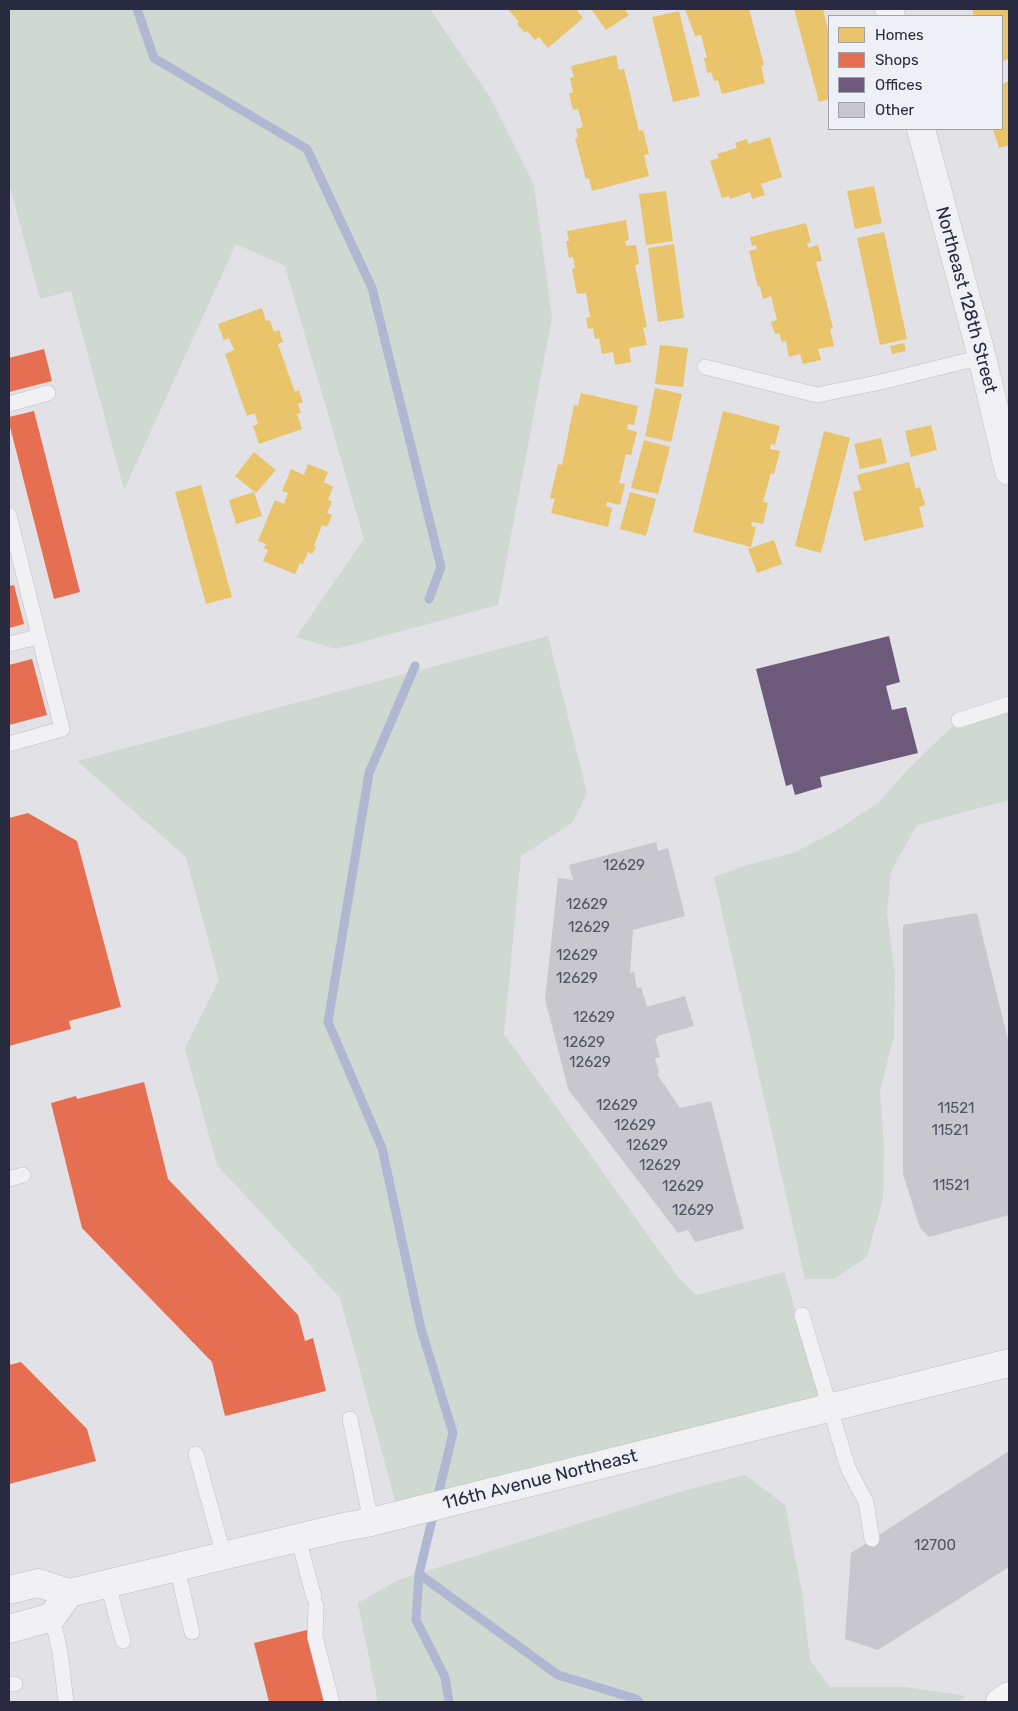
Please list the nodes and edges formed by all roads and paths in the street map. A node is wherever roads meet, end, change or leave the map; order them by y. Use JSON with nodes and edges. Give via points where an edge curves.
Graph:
{"nodes":[{"id":1,"x":921,"y":130,"type":"edge"},
{"id":2,"x":982,"y":358,"type":"junction"},
{"id":3,"x":705,"y":367,"type":"dead end"},
{"id":4,"x":48,"y":393,"type":"dead end"},
{"id":5,"x":9,"y":404,"type":"edge"},
{"id":6,"x":1009,"y":471,"type":"edge"},
{"id":7,"x":9,"y":515,"type":"edge"},
{"id":8,"x":15,"y":567,"type":"edge"},
{"id":9,"x":38,"y":637,"type":"junction"},
{"id":10,"x":9,"y":644,"type":"edge"},
{"id":11,"x":1009,"y":704,"type":"edge"},
{"id":12,"x":959,"y":720,"type":"dead end"},
{"id":13,"x":9,"y":744,"type":"edge"},
{"id":14,"x":802,"y":1315,"type":"dead end"},
{"id":15,"x":1009,"y":1363,"type":"edge"},
{"id":16,"x":821,"y":1410,"type":"junction"},
{"id":17,"x":350,"y":1419,"type":"dead end"},
{"id":18,"x":196,"y":1454,"type":"dead end"},
{"id":19,"x":375,"y":1521,"type":"junction"},
{"id":20,"x":298,"y":1538,"type":"junction"},
{"id":21,"x":872,"y":1539,"type":"dead end"},
{"id":22,"x":224,"y":1556,"type":"junction"},
{"id":23,"x":176,"y":1568,"type":"junction"},
{"id":24,"x":108,"y":1584,"type":"junction"},
{"id":25,"x":10,"y":1586,"type":"edge"},
{"id":26,"x":69,"y":1593,"type":"junction"},
{"id":27,"x":52,"y":1618,"type":"junction"},
{"id":28,"x":9,"y":1629,"type":"edge"},
{"id":29,"x":192,"y":1632,"type":"dead end"},
{"id":30,"x":123,"y":1641,"type":"dead end"},
{"id":31,"x":1009,"y":1696,"type":"edge"},
{"id":32,"x":66,"y":1702,"type":"edge"},
{"id":33,"x":332,"y":1702,"type":"edge"},
{"id":34,"x":1000,"y":1702,"type":"edge"}],
"edges":[{"from":1,"to":2,"type":"street","name":"Northeast 128th Street"},
{"from":2,"to":3,"type":"lane","via":[[817,395]]},
{"from":2,"to":6,"type":"street","name":"Northeast 128th Street"},
{"from":4,"to":5,"type":"lane"},
{"from":7,"to":8,"type":"lane"},
{"from":8,"to":9,"type":"lane"},
{"from":9,"to":10,"type":"lane"},
{"from":9,"to":13,"type":"lane","via":[[62,729]]},
{"from":11,"to":12,"type":"lane"},
{"from":14,"to":16,"type":"lane"},
{"from":15,"to":16,"type":"street","name":"116th Avenue Northeast"},
{"from":16,"to":19,"type":"street","name":"116th Avenue Northeast"},
{"from":16,"to":21,"type":"lane","via":[[866,1502]]},
{"from":17,"to":19,"type":"lane"},
{"from":18,"to":22,"type":"lane"},
{"from":19,"to":20,"type":"street","name":"116th Avenue Northeast"},
{"from":20,"to":22,"type":"street","name":"116th Avenue Northeast"},
{"from":20,"to":33,"type":"lane","via":[[315,1602],[315,1637]]},
{"from":22,"to":23,"type":"street","name":"116th Avenue Northeast"},
{"from":23,"to":24,"type":"street","name":"116th Avenue Northeast"},
{"from":23,"to":29,"type":"lane"},
{"from":24,"to":26,"type":"street","name":"116th Avenue Northeast"},
{"from":24,"to":30,"type":"lane"},
{"from":25,"to":26,"type":"street","via":[[38,1583]]},
{"from":26,"to":27,"type":"street"},
{"from":27,"to":28,"type":"street"},
{"from":27,"to":32,"type":"lane"},
{"from":31,"to":34,"type":"highway"}]}
